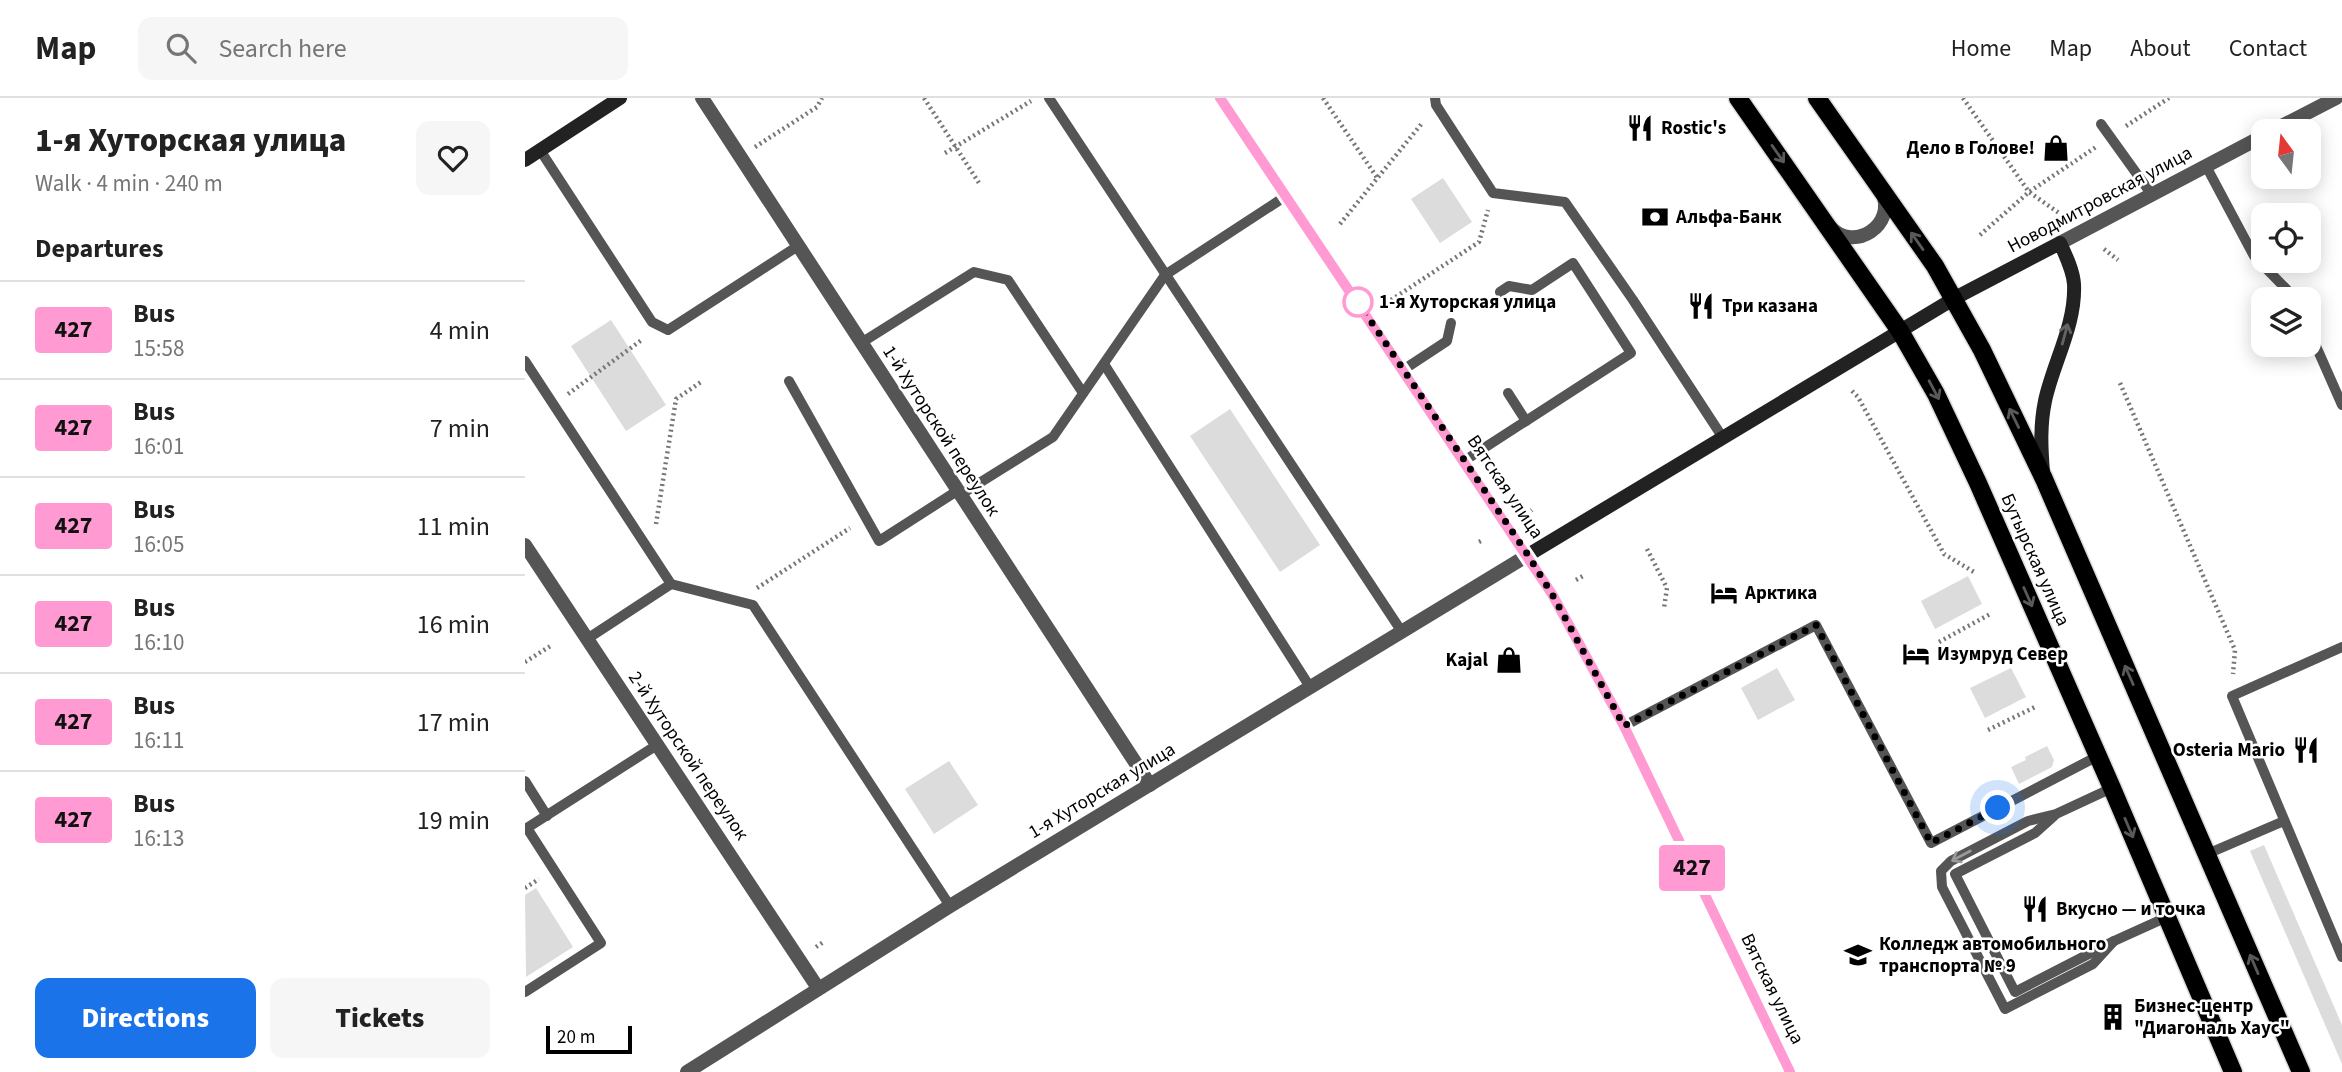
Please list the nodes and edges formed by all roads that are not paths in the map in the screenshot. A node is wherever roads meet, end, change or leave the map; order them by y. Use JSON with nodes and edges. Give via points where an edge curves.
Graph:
{"nodes":[{"id":1,"x":620,"y":98,"type":"edge"},
{"id":2,"x":702,"y":98,"type":"edge"},
{"id":3,"x":1049,"y":98,"type":"edge"},
{"id":4,"x":1220,"y":98,"type":"edge"},
{"id":5,"x":1738,"y":98,"type":"edge"},
{"id":6,"x":1817,"y":98,"type":"edge"},
{"id":7,"x":2336,"y":98,"type":"edge"},
{"id":8,"x":1435,"y":102,"type":"edge"},
{"id":9,"x":2295,"y":119,"type":"edge"},
{"id":10,"x":2101,"y":124,"type":"dead end"},
{"id":11,"x":2251,"y":142,"type":"edge"},
{"id":12,"x":540,"y":150,"type":"junction"},
{"id":13,"x":525,"y":160,"type":"edge"},
{"id":14,"x":2206,"y":166,"type":"junction"},
{"id":15,"x":1880,"y":188,"type":"junction"},
{"id":16,"x":2152,"y":195,"type":"junction"},
{"id":17,"x":1286,"y":196,"type":"junction"},
{"id":18,"x":1826,"y":223,"type":"junction"},
{"id":19,"x":2060,"y":243,"type":"junction"},
{"id":20,"x":798,"y":246,"type":"junction"},
{"id":21,"x":1165,"y":275,"type":"junction"},
{"id":22,"x":2284,"y":287,"type":"edge"},
{"id":23,"x":1500,"y":292,"type":"dead end"},
{"id":24,"x":1955,"y":298,"type":"junction"},
{"id":25,"x":1451,"y":323,"type":"dead end"},
{"id":26,"x":1901,"y":331,"type":"junction"},
{"id":27,"x":861,"y":343,"type":"junction"},
{"id":28,"x":2321,"y":357,"type":"edge"},
{"id":29,"x":525,"y":361,"type":"edge"},
{"id":30,"x":1104,"y":364,"type":"junction"},
{"id":31,"x":1403,"y":370,"type":"junction"},
{"id":32,"x":789,"y":381,"type":"dead end"},
{"id":33,"x":1083,"y":393,"type":"junction"},
{"id":34,"x":1508,"y":393,"type":"dead end"},
{"id":35,"x":2342,"y":405,"type":"edge"},
{"id":36,"x":1526,"y":421,"type":"junction"},
{"id":37,"x":1723,"y":438,"type":"junction"},
{"id":38,"x":1464,"y":461,"type":"junction"},
{"id":39,"x":2044,"y":479,"type":"junction"},
{"id":40,"x":958,"y":493,"type":"junction"},
{"id":41,"x":525,"y":545,"type":"edge"},
{"id":42,"x":1528,"y":555,"type":"junction"},
{"id":43,"x":671,"y":584,"type":"junction"},
{"id":44,"x":1402,"y":632,"type":"junction"},
{"id":45,"x":587,"y":639,"type":"junction"},
{"id":46,"x":2342,"y":646,"type":"edge"},
{"id":47,"x":1310,"y":687,"type":"junction"},
{"id":48,"x":1624,"y":726,"type":"junction"},
{"id":49,"x":657,"y":746,"type":"junction"},
{"id":50,"x":2098,"y":756,"type":"junction"},
{"id":51,"x":525,"y":781,"type":"edge"},
{"id":52,"x":1150,"y":785,"type":"junction"},
{"id":53,"x":2112,"y":788,"type":"junction"},
{"id":54,"x":2056,"y":814,"type":"junction"},
{"id":55,"x":547,"y":816,"type":"junction"},
{"id":56,"x":2284,"y":821,"type":"junction"},
{"id":57,"x":2207,"y":854,"type":"junction"},
{"id":58,"x":950,"y":906,"type":"junction"},
{"id":59,"x":2167,"y":917,"type":"junction"},
{"id":60,"x":2113,"y":941,"type":"junction"},
{"id":61,"x":2342,"y":957,"type":"edge"},
{"id":62,"x":818,"y":989,"type":"junction"},
{"id":63,"x":525,"y":992,"type":"edge"},
{"id":64,"x":687,"y":1072,"type":"edge"},
{"id":65,"x":1790,"y":1072,"type":"edge"},
{"id":66,"x":2233,"y":1072,"type":"edge"},
{"id":67,"x":2301,"y":1072,"type":"edge"}],
"edges":[{"from":1,"to":12,"type":"street"},
{"from":2,"to":20,"type":"street","name":"1-й Хуторской переулок"},
{"from":3,"to":21,"type":"lane"},
{"from":4,"to":17,"type":"street","name":"Вятская улица"},
{"from":5,"to":18,"type":"main road","name":"Бутырская улица","one_way":true},
{"from":6,"to":15,"type":"main road","name":"Бутырская улица"},
{"from":7,"to":9,"type":"street"},
{"from":8,"to":37,"type":"lane","via":[[1493,193],[1565,202]]},
{"from":10,"to":16,"type":"lane"},
{"from":11,"to":14,"type":"street","name":"Новодмитровская улица"},
{"from":12,"to":13,"type":"street"},
{"from":12,"to":20,"type":"lane","via":[[652,322],[668,330]]},
{"from":14,"to":16,"type":"street","name":"Новодмитровская улица"},
{"from":14,"to":22,"type":"lane","via":[[2254,256]]},
{"from":15,"to":18,"type":"street","via":[[1886,209],[1876,229],[1867,235],[1845,237]]},
{"from":24,"to":15,"type":"main road","name":"Бутырская улица","one_way":true},
{"from":16,"to":19,"type":"street","name":"Новодмитровская улица"},
{"from":17,"to":21,"type":"lane"},
{"from":17,"to":31,"type":"street","name":"Вятская улица"},
{"from":18,"to":26,"type":"main road","name":"Бутырская улица"},
{"from":19,"to":24,"type":"street","name":"Новодмитровская улица"},
{"from":39,"to":19,"type":"street","one_way":true,"via":[[2040,435],[2045,400],[2065,335],[2074,284]]},
{"from":20,"to":27,"type":"street","name":"1-й Хуторской переулок"},
{"from":21,"to":30,"type":"lane"},
{"from":21,"to":44,"type":"lane"},
{"from":23,"to":36,"type":"lane","via":[[1509,286],[1532,290],[1573,263],[1631,353]]},
{"from":24,"to":26,"type":"street","name":"Новодмитровская улица"},
{"from":39,"to":24,"type":"main road","name":"Бутырская улица","one_way":true},
{"from":25,"to":31,"type":"lane","via":[[1447,341]]},
{"from":26,"to":37,"type":"street","name":"1-я Хуторская улица"},
{"from":26,"to":50,"type":"main road","name":"Бутырская улица","one_way":true,"via":[[1978,483]]},
{"from":27,"to":33,"type":"lane","via":[[974,272],[1008,280]]},
{"from":27,"to":40,"type":"street","name":"1-й Хуторской переулок"},
{"from":28,"to":35,"type":"lane"},
{"from":29,"to":43,"type":"lane"},
{"from":30,"to":33,"type":"lane"},
{"from":30,"to":47,"type":"lane"},
{"from":31,"to":38,"type":"street","name":"Вятская улица"},
{"from":32,"to":40,"type":"lane","via":[[879,541]]},
{"from":33,"to":40,"type":"lane","via":[[1053,437]]},
{"from":34,"to":36,"type":"lane"},
{"from":36,"to":38,"type":"lane"},
{"from":37,"to":42,"type":"street","name":"1-я Хуторская улица"},
{"from":38,"to":42,"type":"street","name":"Вятская улица"},
{"from":57,"to":39,"type":"main road","name":"Бутырская улица","one_way":true},
{"from":40,"to":52,"type":"street","name":"1-й Хуторской переулок"},
{"from":41,"to":45,"type":"street","name":"2-й Хуторской переулок"},
{"from":42,"to":44,"type":"street","name":"1-я Хуторская улица"},
{"from":42,"to":48,"type":"street","name":"Вятская улица"},
{"from":43,"to":45,"type":"lane"},
{"from":43,"to":58,"type":"lane","via":[[753,605]]},
{"from":44,"to":47,"type":"street","name":"1-я Хуторская улица"},
{"from":45,"to":49,"type":"street","name":"2-й Хуторской переулок"},
{"from":46,"to":56,"type":"lane","via":[[2232,696]]},
{"from":47,"to":52,"type":"street","name":"1-я Хуторская улица"},
{"from":48,"to":50,"type":"lane","via":[[1816,625],[1931,843]]},
{"from":48,"to":65,"type":"street","name":"Вятская улица"},
{"from":49,"to":55,"type":"lane"},
{"from":49,"to":62,"type":"street","name":"2-й Хуторской переулок"},
{"from":50,"to":53,"type":"main road","name":"Бутырская улица"},
{"from":51,"to":55,"type":"lane"},
{"from":52,"to":58,"type":"street","name":"1-я Хуторская улица"},
{"from":53,"to":54,"type":"lane"},
{"from":53,"to":59,"type":"main road","name":"Бутырская улица","one_way":true},
{"from":54,"to":60,"type":"lane","via":[[2035,832],[1955,874],[2015,992]]},
{"from":54,"to":60,"type":"lane","one_way":true,"via":[[2028,821],[1951,861],[1941,872],[1942,887],[2005,1009],[2093,964]]},
{"from":55,"to":63,"type":"lane","via":[[527,828],[601,943]]},
{"from":56,"to":57,"type":"lane"},
{"from":56,"to":61,"type":"lane"},
{"from":67,"to":57,"type":"main road","name":"Бутырская улица","one_way":true},
{"from":58,"to":62,"type":"street","name":"1-я Хуторская улица"},
{"from":59,"to":60,"type":"lane"},
{"from":59,"to":66,"type":"main road","name":"Бутырская улица"},
{"from":62,"to":64,"type":"street","name":"1-я Хуторская улица"}]}
